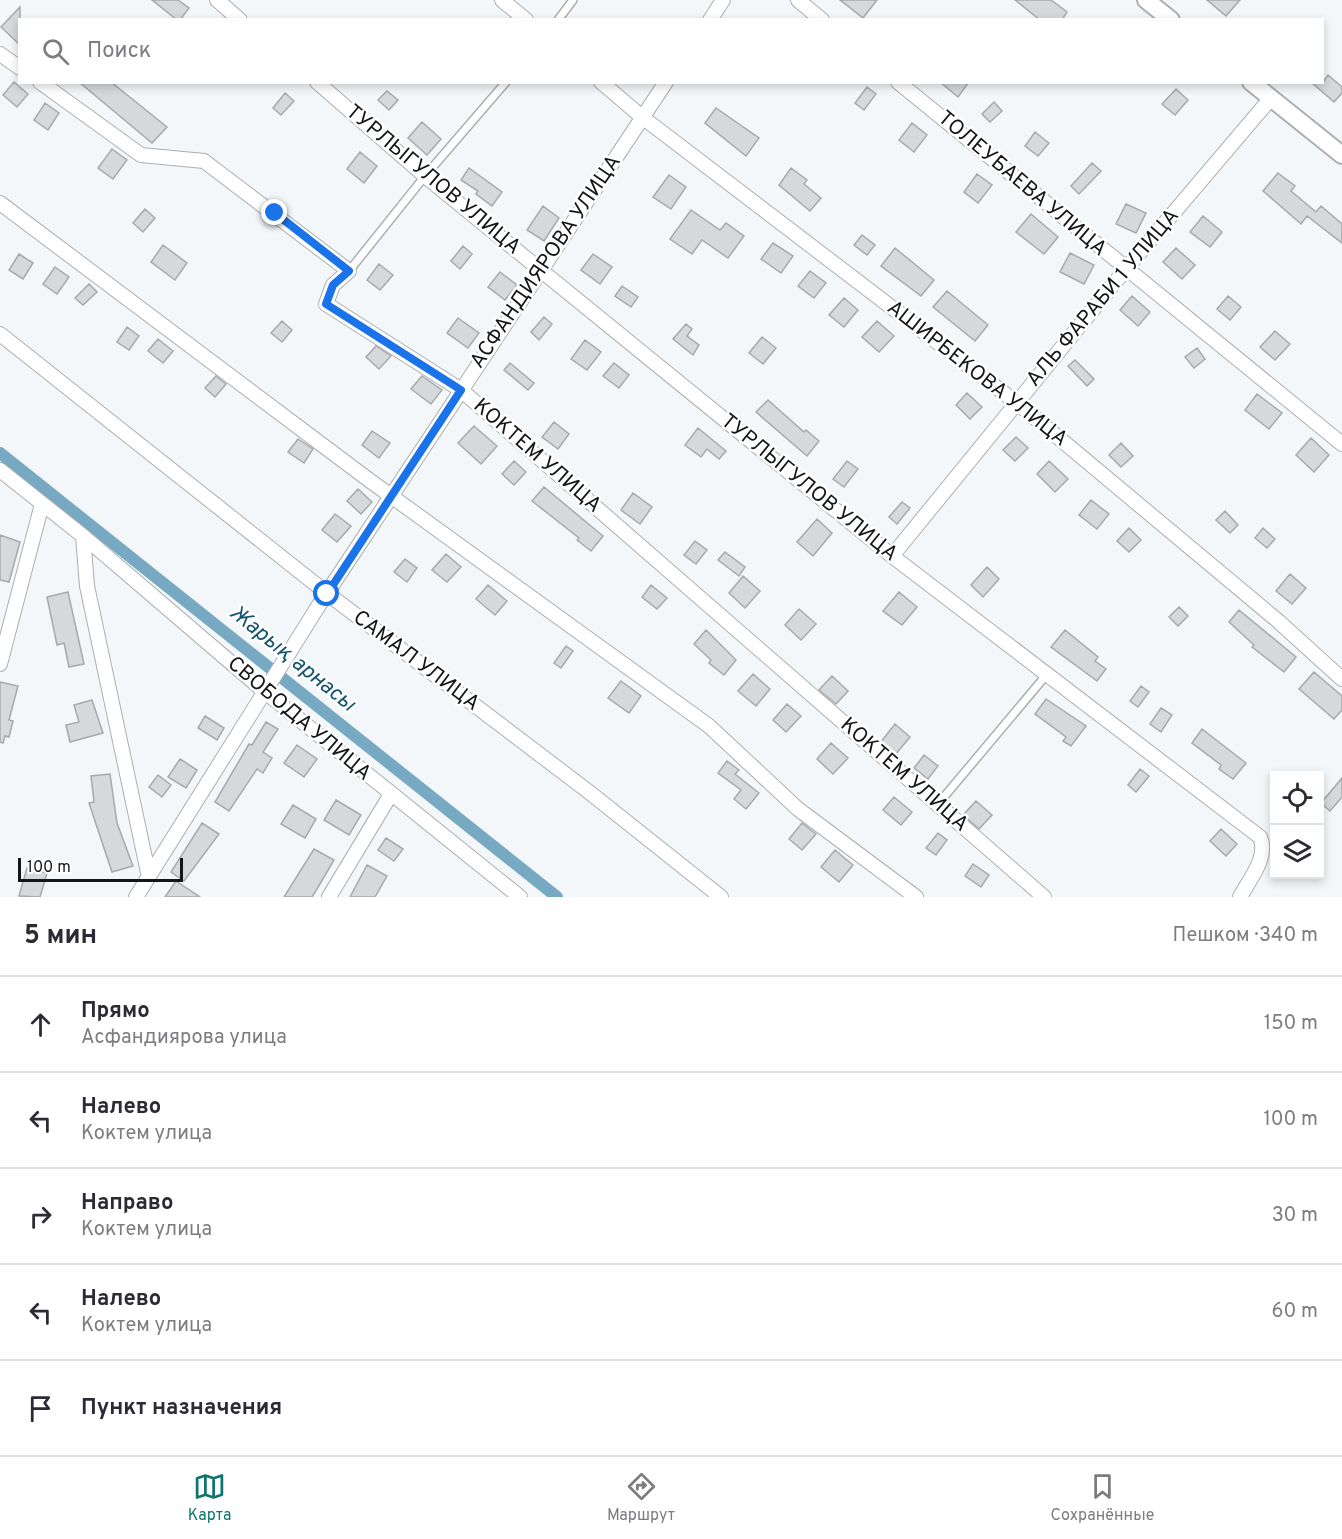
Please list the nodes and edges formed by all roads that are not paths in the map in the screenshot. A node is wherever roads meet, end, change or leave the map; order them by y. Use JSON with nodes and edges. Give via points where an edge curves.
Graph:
{"nodes":[{"id":1,"x":217,"y":0,"type":"edge"},
{"id":2,"x":502,"y":0,"type":"edge"},
{"id":3,"x":573,"y":0,"type":"edge"},
{"id":4,"x":723,"y":0,"type":"edge"},
{"id":5,"x":798,"y":0,"type":"edge"},
{"id":6,"x":1146,"y":0,"type":"edge"},
{"id":7,"x":238,"y":18,"type":"edge"},
{"id":8,"x":524,"y":18,"type":"edge"},
{"id":9,"x":560,"y":18,"type":"edge"},
{"id":10,"x":711,"y":18,"type":"edge"},
{"id":11,"x":820,"y":18,"type":"edge"},
{"id":12,"x":1168,"y":18,"type":"edge"},
{"id":13,"x":0,"y":54,"type":"edge"},
{"id":14,"x":18,"y":67,"type":"edge"},
{"id":15,"x":43,"y":84,"type":"edge"},
{"id":16,"x":319,"y":84,"type":"edge"},
{"id":17,"x":504,"y":84,"type":"edge"},
{"id":18,"x":603,"y":84,"type":"edge"},
{"id":19,"x":665,"y":84,"type":"edge"},
{"id":20,"x":900,"y":84,"type":"edge"},
{"id":21,"x":1254,"y":84,"type":"edge"},
{"id":22,"x":1271,"y":98,"type":"junction"},
{"id":23,"x":642,"y":117,"type":"junction"},
{"id":24,"x":1342,"y":155,"type":"edge"},
{"id":25,"x":425,"y":176,"type":"junction"},
{"id":26,"x":0,"y":203,"type":"edge"},
{"id":27,"x":541,"y":269,"type":"junction"},
{"id":28,"x":1125,"y":270,"type":"junction"},
{"id":29,"x":349,"y":271,"type":"junction"},
{"id":30,"x":0,"y":334,"type":"edge"},
{"id":31,"x":461,"y":390,"type":"junction"},
{"id":32,"x":1017,"y":403,"type":"junction"},
{"id":33,"x":1342,"y":444,"type":"edge"},
{"id":34,"x":0,"y":470,"type":"edge"},
{"id":35,"x":392,"y":495,"type":"junction"},
{"id":36,"x":42,"y":504,"type":"junction"},
{"id":37,"x":83,"y":536,"type":"junction"},
{"id":38,"x":892,"y":556,"type":"junction"},
{"id":39,"x":323,"y":600,"type":"junction"},
{"id":40,"x":0,"y":664,"type":"edge"},
{"id":41,"x":1048,"y":673,"type":"junction"},
{"id":42,"x":1342,"y":679,"type":"edge"},
{"id":43,"x":268,"y":685,"type":"junction"},
{"id":44,"x":391,"y":794,"type":"junction"},
{"id":45,"x":938,"y":804,"type":"junction"},
{"id":46,"x":148,"y":877,"type":"junction"},
{"id":47,"x":136,"y":897,"type":"edge"},
{"id":48,"x":329,"y":897,"type":"edge"},
{"id":49,"x":520,"y":897,"type":"edge"},
{"id":50,"x":721,"y":897,"type":"edge"},
{"id":51,"x":916,"y":897,"type":"edge"},
{"id":52,"x":1044,"y":897,"type":"edge"},
{"id":53,"x":1240,"y":897,"type":"edge"}],
"edges":[{"from":1,"to":7,"type":"street"},
{"from":2,"to":8,"type":"street"},
{"from":3,"to":9,"type":"lane"},
{"from":4,"to":10,"type":"street"},
{"from":5,"to":11,"type":"street"},
{"from":6,"to":12,"type":"street"},
{"from":13,"to":14,"type":"street"},
{"from":15,"to":29,"type":"street","via":[[141,155],[204,160]]},
{"from":16,"to":25,"type":"street","name":"ТУРЛЫГУЛОВ УЛИЦА"},
{"from":17,"to":25,"type":"lane"},
{"from":18,"to":23,"type":"street","name":"АШИРБЕКОВА УЛИЦА"},
{"from":19,"to":23,"type":"street","name":"АСФАНДИЯРОВА УЛИЦА"},
{"from":20,"to":28,"type":"street","name":"ТОЛЕУБАЕВА УЛИЦА"},
{"from":21,"to":22,"type":"street"},
{"from":22,"to":24,"type":"street"},
{"from":22,"to":28,"type":"street","name":"АЛЬ ФАРАБИ 1 УЛИЦА"},
{"from":23,"to":27,"type":"street","name":"АСФАНДИЯРОВА УЛИЦА"},
{"from":23,"to":32,"type":"street","name":"АШИРБЕКОВА УЛИЦА"},
{"from":25,"to":27,"type":"street","name":"ТУРЛЫГУЛОВ УЛИЦА"},
{"from":25,"to":29,"type":"lane"},
{"from":26,"to":35,"type":"street"},
{"from":27,"to":31,"type":"street","name":"АСФАНДИЯРОВА УЛИЦА"},
{"from":27,"to":38,"type":"street","name":"ТУРЛЫГУЛОВ УЛИЦА"},
{"from":28,"to":32,"type":"street","name":"АЛЬ ФАРАБИ 1 УЛИЦА"},
{"from":28,"to":33,"type":"street","name":"ТОЛЕУБАЕВА УЛИЦА"},
{"from":29,"to":31,"type":"street","name":"КОКТЕМ УЛИЦА","via":[[333,285],[326,304]]},
{"from":30,"to":39,"type":"street","name":"САМАЛ УЛИЦА"},
{"from":31,"to":35,"type":"street","name":"АСФАНДИЯРОВА УЛИЦА"},
{"from":31,"to":45,"type":"street","name":"КОКТЕМ УЛИЦА"},
{"from":32,"to":38,"type":"street","name":"АЛЬ ФАРАБИ 1 УЛИЦА"},
{"from":32,"to":42,"type":"street","name":"АШИРБЕКОВА УЛИЦА"},
{"from":34,"to":36,"type":"street","name":"СВОБОДА УЛИЦА"},
{"from":35,"to":39,"type":"street","name":"АСФАНДИЯРОВА УЛИЦА"},
{"from":35,"to":51,"type":"street","via":[[709,726],[798,808]]},
{"from":36,"to":37,"type":"street","name":"СВОБОДА УЛИЦА"},
{"from":36,"to":40,"type":"street"},
{"from":37,"to":43,"type":"street","name":"СВОБОДА УЛИЦА"},
{"from":37,"to":46,"type":"street","via":[[87,586]]},
{"from":38,"to":41,"type":"street","name":"ТУРЛЫГУЛОВ УЛИЦА"},
{"from":39,"to":43,"type":"street","name":"АСФАНДИЯРОВА УЛИЦА"},
{"from":39,"to":50,"type":"street","name":"САМАЛ УЛИЦА","via":[[579,785]]},
{"from":41,"to":45,"type":"lane"},
{"from":41,"to":53,"type":"street","name":"ТУРЛЫГУЛОВ УЛИЦА","via":[[1260,837],[1263,854]]},
{"from":43,"to":44,"type":"street","name":"СВОБОДА УЛИЦА"},
{"from":43,"to":46,"type":"street","name":"АСФАНДИЯРОВА УЛИЦА"},
{"from":44,"to":48,"type":"street"},
{"from":44,"to":49,"type":"street","name":"СВОБОДА УЛИЦА"},
{"from":45,"to":52,"type":"street","name":"КОКТЕМ УЛИЦА"},
{"from":46,"to":47,"type":"street","name":"АСФАНДИЯРОВА УЛИЦА"}]}
